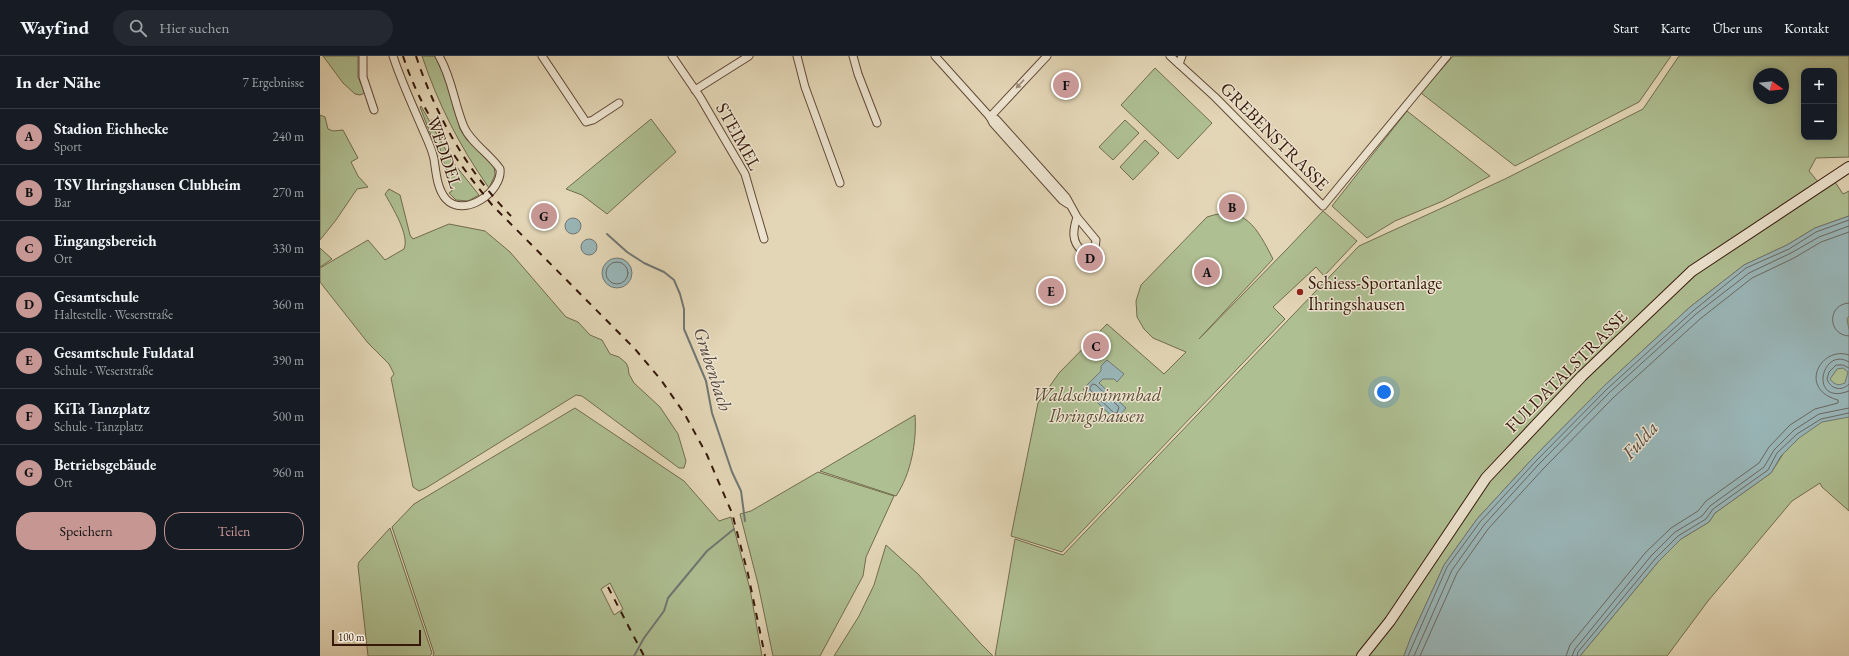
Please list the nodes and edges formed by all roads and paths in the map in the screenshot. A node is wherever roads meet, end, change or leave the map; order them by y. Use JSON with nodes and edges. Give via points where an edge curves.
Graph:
{"nodes":[{"id":1,"x":363,"y":56,"type":"edge"},
{"id":2,"x":393,"y":56,"type":"edge"},
{"id":3,"x":439,"y":56,"type":"edge"},
{"id":4,"x":542,"y":56,"type":"edge"},
{"id":5,"x":672,"y":56,"type":"edge"},
{"id":6,"x":749,"y":56,"type":"edge"},
{"id":7,"x":797,"y":56,"type":"edge"},
{"id":8,"x":853,"y":56,"type":"edge"},
{"id":9,"x":935,"y":56,"type":"edge"},
{"id":10,"x":1047,"y":56,"type":"edge"},
{"id":11,"x":1170,"y":56,"type":"edge"},
{"id":12,"x":1182,"y":56,"type":"edge"},
{"id":13,"x":1444,"y":57,"type":"edge"},
{"id":14,"x":1179,"y":64,"type":"junction"},
{"id":15,"x":695,"y":90,"type":"junction"},
{"id":16,"x":619,"y":104,"type":"dead end"},
{"id":17,"x":374,"y":110,"type":"dead end"},
{"id":18,"x":990,"y":117,"type":"junction"},
{"id":19,"x":877,"y":123,"type":"dead end"},
{"id":20,"x":1849,"y":167,"type":"edge"},
{"id":21,"x":840,"y":183,"type":"dead end"},
{"id":22,"x":1077,"y":217,"type":"junction"},
{"id":23,"x":764,"y":239,"type":"dead end"},
{"id":24,"x":1362,"y":656,"type":"edge"}],
"edges":[{"from":1,"to":17,"type":"street","via":[[363,77]]},
{"from":2,"to":3,"type":"street","name":"WEDDEL","via":[[432,154],[440,190],[445,199],[456,206],[473,205],[493,189],[498,181],[500,169],[464,127],[448,73]]},
{"from":4,"to":16,"type":"street","via":[[586,122]]},
{"from":5,"to":15,"type":"street","name":"STEIMEL"},
{"from":6,"to":15,"type":"street"},
{"from":7,"to":21,"type":"street","via":[[805,87]]},
{"from":8,"to":19,"type":"street"},
{"from":9,"to":18,"type":"street"},
{"from":10,"to":18,"type":"street","one_way":true},
{"from":11,"to":14,"type":"street","name":"GREBENSTRASSE"},
{"from":12,"to":14,"type":"street"},
{"from":13,"to":14,"type":"street","name":"GREBENSTRASSE","via":[[1323,206],[1258,139]]},
{"from":15,"to":23,"type":"street","name":"STEIMEL","via":[[747,178]]},
{"from":18,"to":22,"type":"street","via":[[996,120],[1066,197]]},
{"from":20,"to":24,"type":"main road","name":"FULDATALSTRASSE","via":[[1692,271],[1582,376],[1486,478],[1390,621]]},
{"from":22,"to":22,"type":"street","via":[[1074,240],[1078,248],[1086,254],[1093,252],[1096,240]]}]}
